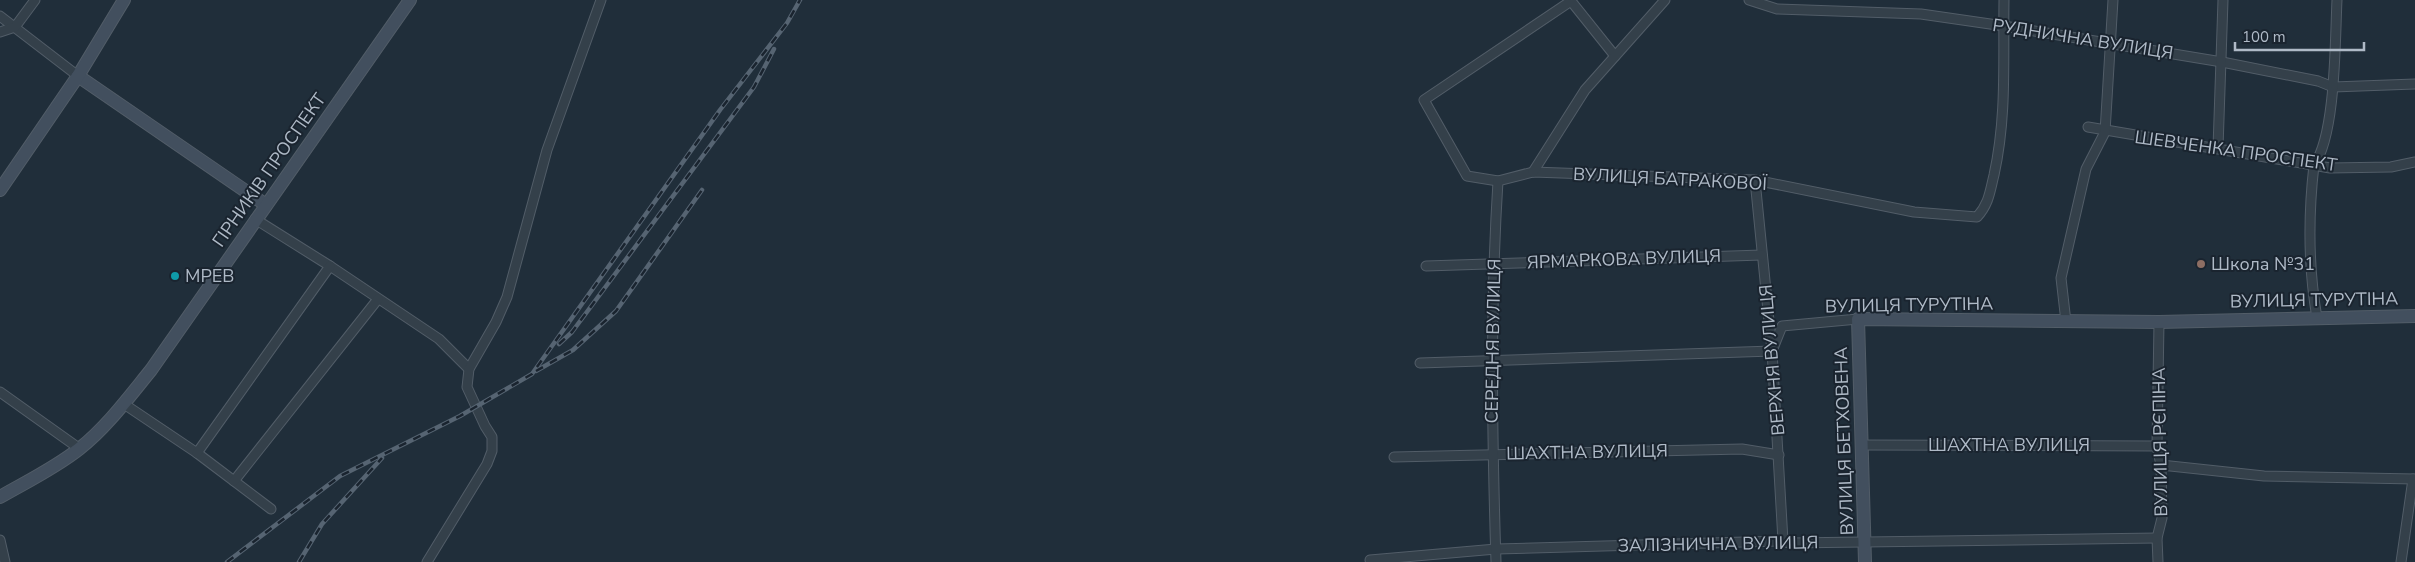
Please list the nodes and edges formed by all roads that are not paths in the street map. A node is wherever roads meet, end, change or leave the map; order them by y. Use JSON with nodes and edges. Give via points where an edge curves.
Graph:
{"nodes":[{"id":1,"x":35,"y":0,"type":"edge"},
{"id":2,"x":124,"y":0,"type":"edge"},
{"id":3,"x":410,"y":0,"type":"edge"},
{"id":4,"x":600,"y":0,"type":"edge"},
{"id":5,"x":1665,"y":0,"type":"edge"},
{"id":6,"x":1749,"y":0,"type":"edge"},
{"id":7,"x":2004,"y":0,"type":"edge"},
{"id":8,"x":2113,"y":0,"type":"edge"},
{"id":9,"x":2223,"y":0,"type":"edge"},
{"id":10,"x":2337,"y":0,"type":"edge"},
{"id":11,"x":0,"y":16,"type":"edge"},
{"id":12,"x":2004,"y":26,"type":"junction"},
{"id":13,"x":15,"y":27,"type":"junction"},
{"id":14,"x":0,"y":32,"type":"edge"},
{"id":15,"x":2112,"y":44,"type":"junction"},
{"id":16,"x":1615,"y":56,"type":"junction"},
{"id":17,"x":2222,"y":62,"type":"junction"},
{"id":18,"x":78,"y":76,"type":"junction"},
{"id":19,"x":2415,"y":84,"type":"edge"},
{"id":20,"x":2333,"y":87,"type":"junction"},
{"id":21,"x":2088,"y":127,"type":"dead end"},
{"id":22,"x":2105,"y":132,"type":"junction"},
{"id":23,"x":2218,"y":148,"type":"junction"},
{"id":24,"x":2415,"y":162,"type":"edge"},
{"id":25,"x":2314,"y":165,"type":"junction"},
{"id":26,"x":1533,"y":172,"type":"junction"},
{"id":27,"x":1755,"y":180,"type":"junction"},
{"id":28,"x":1498,"y":181,"type":"junction"},
{"id":29,"x":0,"y":190,"type":"edge"},
{"id":30,"x":266,"y":205,"type":"junction"},
{"id":31,"x":255,"y":220,"type":"junction"},
{"id":32,"x":1762,"y":254,"type":"junction"},
{"id":33,"x":1493,"y":262,"type":"junction"},
{"id":34,"x":330,"y":266,"type":"junction"},
{"id":35,"x":1426,"y":266,"type":"dead end"},
{"id":36,"x":378,"y":299,"type":"junction"},
{"id":37,"x":2415,"y":316,"type":"edge"},
{"id":38,"x":2317,"y":318,"type":"junction"},
{"id":39,"x":1858,"y":319,"type":"junction"},
{"id":40,"x":2066,"y":322,"type":"junction"},
{"id":41,"x":2159,"y":322,"type":"junction"},
{"id":42,"x":1772,"y":351,"type":"junction"},
{"id":43,"x":1492,"y":359,"type":"junction"},
{"id":44,"x":1420,"y":363,"type":"dead end"},
{"id":45,"x":469,"y":369,"type":"junction"},
{"id":46,"x":0,"y":392,"type":"edge"},
{"id":47,"x":124,"y":404,"type":"junction"},
{"id":48,"x":1861,"y":445,"type":"junction"},
{"id":49,"x":2157,"y":446,"type":"junction"},
{"id":50,"x":80,"y":448,"type":"junction"},
{"id":51,"x":198,"y":453,"type":"junction"},
{"id":52,"x":1492,"y":455,"type":"junction"},
{"id":53,"x":1779,"y":455,"type":"junction"},
{"id":54,"x":1394,"y":457,"type":"dead end"},
{"id":55,"x":2161,"y":465,"type":"junction"},
{"id":56,"x":2414,"y":479,"type":"edge"},
{"id":57,"x":234,"y":480,"type":"junction"},
{"id":58,"x":0,"y":497,"type":"edge"},
{"id":59,"x":271,"y":509,"type":"dead end"},
{"id":60,"x":2157,"y":538,"type":"junction"},
{"id":61,"x":0,"y":540,"type":"edge"},
{"id":62,"x":1783,"y":541,"type":"junction"},
{"id":63,"x":1864,"y":543,"type":"junction"},
{"id":64,"x":1496,"y":549,"type":"junction"},
{"id":65,"x":1370,"y":560,"type":"dead end"},
{"id":66,"x":5,"y":562,"type":"edge"},
{"id":67,"x":427,"y":562,"type":"edge"},
{"id":68,"x":1496,"y":562,"type":"edge"},
{"id":69,"x":1865,"y":562,"type":"edge"},
{"id":70,"x":2158,"y":562,"type":"edge"},
{"id":71,"x":2401,"y":562,"type":"edge"}],
"edges":[{"from":1,"to":13,"type":"street"},
{"from":2,"to":18,"type":"street"},
{"from":3,"to":30,"type":"street","name":"ГІРНИКІВ ПРОСПЕКТ"},
{"from":4,"to":45,"type":"street","via":[[547,150],[507,297]]},
{"from":5,"to":16,"type":"street"},
{"from":6,"to":12,"type":"street","name":"РУДНИЧНА ВУЛИЦЯ","via":[[1777,9],[1920,14]]},
{"from":7,"to":12,"type":"street"},
{"from":8,"to":15,"type":"street"},
{"from":9,"to":17,"type":"street"},
{"from":10,"to":20,"type":"street"},
{"from":11,"to":13,"type":"street"},
{"from":12,"to":15,"type":"street","name":"РУДНИЧНА ВУЛИЦЯ"},
{"from":12,"to":27,"type":"street","name":"ВУЛИЦЯ БАТРАКОВОЇ","via":[[2004,107],[2000,149],[1986,207],[1977,217],[1914,212]]},
{"from":13,"to":14,"type":"street"},
{"from":13,"to":18,"type":"street"},
{"from":15,"to":17,"type":"street","name":"РУДНИЧНА ВУЛИЦЯ"},
{"from":15,"to":22,"type":"street"},
{"from":16,"to":26,"type":"street","via":[[1585,90]]},
{"from":16,"to":28,"type":"street","via":[[1571,1],[1424,100],[1467,176]]},
{"from":17,"to":20,"type":"street","name":"РУДНИЧНА ВУЛИЦЯ","via":[[2318,81]]},
{"from":17,"to":23,"type":"street"},
{"from":18,"to":29,"type":"street"},
{"from":18,"to":30,"type":"street"},
{"from":19,"to":20,"type":"street","name":"РУДНИЧНА ВУЛИЦЯ"},
{"from":20,"to":25,"type":"street","via":[[2328,121]]},
{"from":21,"to":22,"type":"street","name":"ШЕВЧЕНКА ПРОСПЕКТ"},
{"from":22,"to":23,"type":"street","name":"ШЕВЧЕНКА ПРОСПЕКТ"},
{"from":22,"to":40,"type":"street","via":[[2086,169],[2061,278]]},
{"from":23,"to":25,"type":"street","name":"ШЕВЧЕНКА ПРОСПЕКТ"},
{"from":24,"to":25,"type":"street","name":"ШЕВЧЕНКА ПРОСПЕКТ","via":[[2391,167],[2330,168]]},
{"from":25,"to":38,"type":"street","via":[[2308,214],[2310,279]]},
{"from":26,"to":27,"type":"street","name":"ВУЛИЦЯ БАТРАКОВОЇ"},
{"from":26,"to":28,"type":"street","name":"ВУЛИЦЯ БАТРАКОВОЇ"},
{"from":27,"to":32,"type":"street","name":"ВЕРХНЯ ВУЛИЦЯ"},
{"from":28,"to":33,"type":"street","name":"СЕРЕДНЯ ВУЛИЦЯ"},
{"from":30,"to":31,"type":"street","name":"ГІРНИКІВ ПРОСПЕКТ"},
{"from":31,"to":34,"type":"street"},
{"from":31,"to":47,"type":"street","name":"ГІРНИКІВ ПРОСПЕКТ"},
{"from":32,"to":33,"type":"street","name":"ЯРМАРКОВА ВУЛИЦЯ"},
{"from":32,"to":42,"type":"street","name":"ВЕРХНЯ ВУЛИЦЯ"},
{"from":33,"to":35,"type":"street","name":"ЯРМАРКОВА ВУЛИЦЯ"},
{"from":33,"to":43,"type":"street","name":"СЕРЕДНЯ ВУЛИЦЯ"},
{"from":34,"to":36,"type":"street"},
{"from":34,"to":51,"type":"street"},
{"from":36,"to":45,"type":"street","via":[[439,339]]},
{"from":36,"to":57,"type":"street"},
{"from":37,"to":38,"type":"street","name":"ВУЛИЦЯ ТУРУТІНА"},
{"from":38,"to":41,"type":"street","name":"ВУЛИЦЯ ТУРУТІНА"},
{"from":39,"to":40,"type":"street","name":"ВУЛИЦЯ ТУРУТІНА"},
{"from":39,"to":42,"type":"street","name":"ВУЛИЦЯ ТУРУТІНА","via":[[1782,326]]},
{"from":39,"to":48,"type":"street","name":"ВУЛИЦЯ БЕТХОВЕНА"},
{"from":40,"to":41,"type":"street","name":"ВУЛИЦЯ ТУРУТІНА"},
{"from":41,"to":49,"type":"street","name":"ВУЛИЦЯ РЄПІНА"},
{"from":42,"to":43,"type":"street"},
{"from":42,"to":53,"type":"street","name":"ВЕРХНЯ ВУЛИЦЯ"},
{"from":43,"to":44,"type":"street"},
{"from":43,"to":52,"type":"street","name":"СЕРЕДНЯ ВУЛИЦЯ"},
{"from":45,"to":67,"type":"street","via":[[467,387],[492,437],[492,451]]},
{"from":46,"to":50,"type":"street"},
{"from":47,"to":50,"type":"street","name":"ГІРНИКІВ ПРОСПЕКТ"},
{"from":47,"to":51,"type":"street"},
{"from":48,"to":49,"type":"street","name":"ШАХТНА ВУЛИЦЯ"},
{"from":48,"to":63,"type":"street","name":"ВУЛИЦЯ БЕТХОВЕНА"},
{"from":49,"to":55,"type":"street","name":"ВУЛИЦЯ РЄПІНА"},
{"from":50,"to":58,"type":"street","name":"ГІРНИКІВ ПРОСПЕКТ","via":[[59,464]]},
{"from":51,"to":57,"type":"street"},
{"from":52,"to":53,"type":"street","name":"ШАХТНА ВУЛИЦЯ","via":[[1742,449]]},
{"from":52,"to":54,"type":"street","name":"ШАХТНА ВУЛИЦЯ"},
{"from":52,"to":64,"type":"street","name":"СЕРЕДНЯ ВУЛИЦЯ"},
{"from":53,"to":62,"type":"street","name":"ВЕРХНЯ ВУЛИЦЯ"},
{"from":55,"to":56,"type":"street","via":[[2264,476]]},
{"from":55,"to":60,"type":"street","name":"ВУЛИЦЯ РЄПІНА","via":[[2162,518]]},
{"from":56,"to":71,"type":"street"},
{"from":57,"to":59,"type":"street"},
{"from":60,"to":63,"type":"street","name":"ЗАЛІЗНИЧНА ВУЛИЦЯ"},
{"from":60,"to":70,"type":"street","name":"ВУЛИЦЯ РЄПІНА"},
{"from":61,"to":66,"type":"street"},
{"from":62,"to":63,"type":"street","name":"ЗАЛІЗНИЧНА ВУЛИЦЯ"},
{"from":62,"to":64,"type":"street","name":"ЗАЛІЗНИЧНА ВУЛИЦЯ"},
{"from":63,"to":69,"type":"street","name":"ВУЛИЦЯ БЕТХОВЕНА"},
{"from":64,"to":65,"type":"street","name":"ЗАЛІЗНИЧНА ВУЛИЦЯ"},
{"from":64,"to":68,"type":"street","name":"СЕРЕДНЯ ВУЛИЦЯ"}]}
